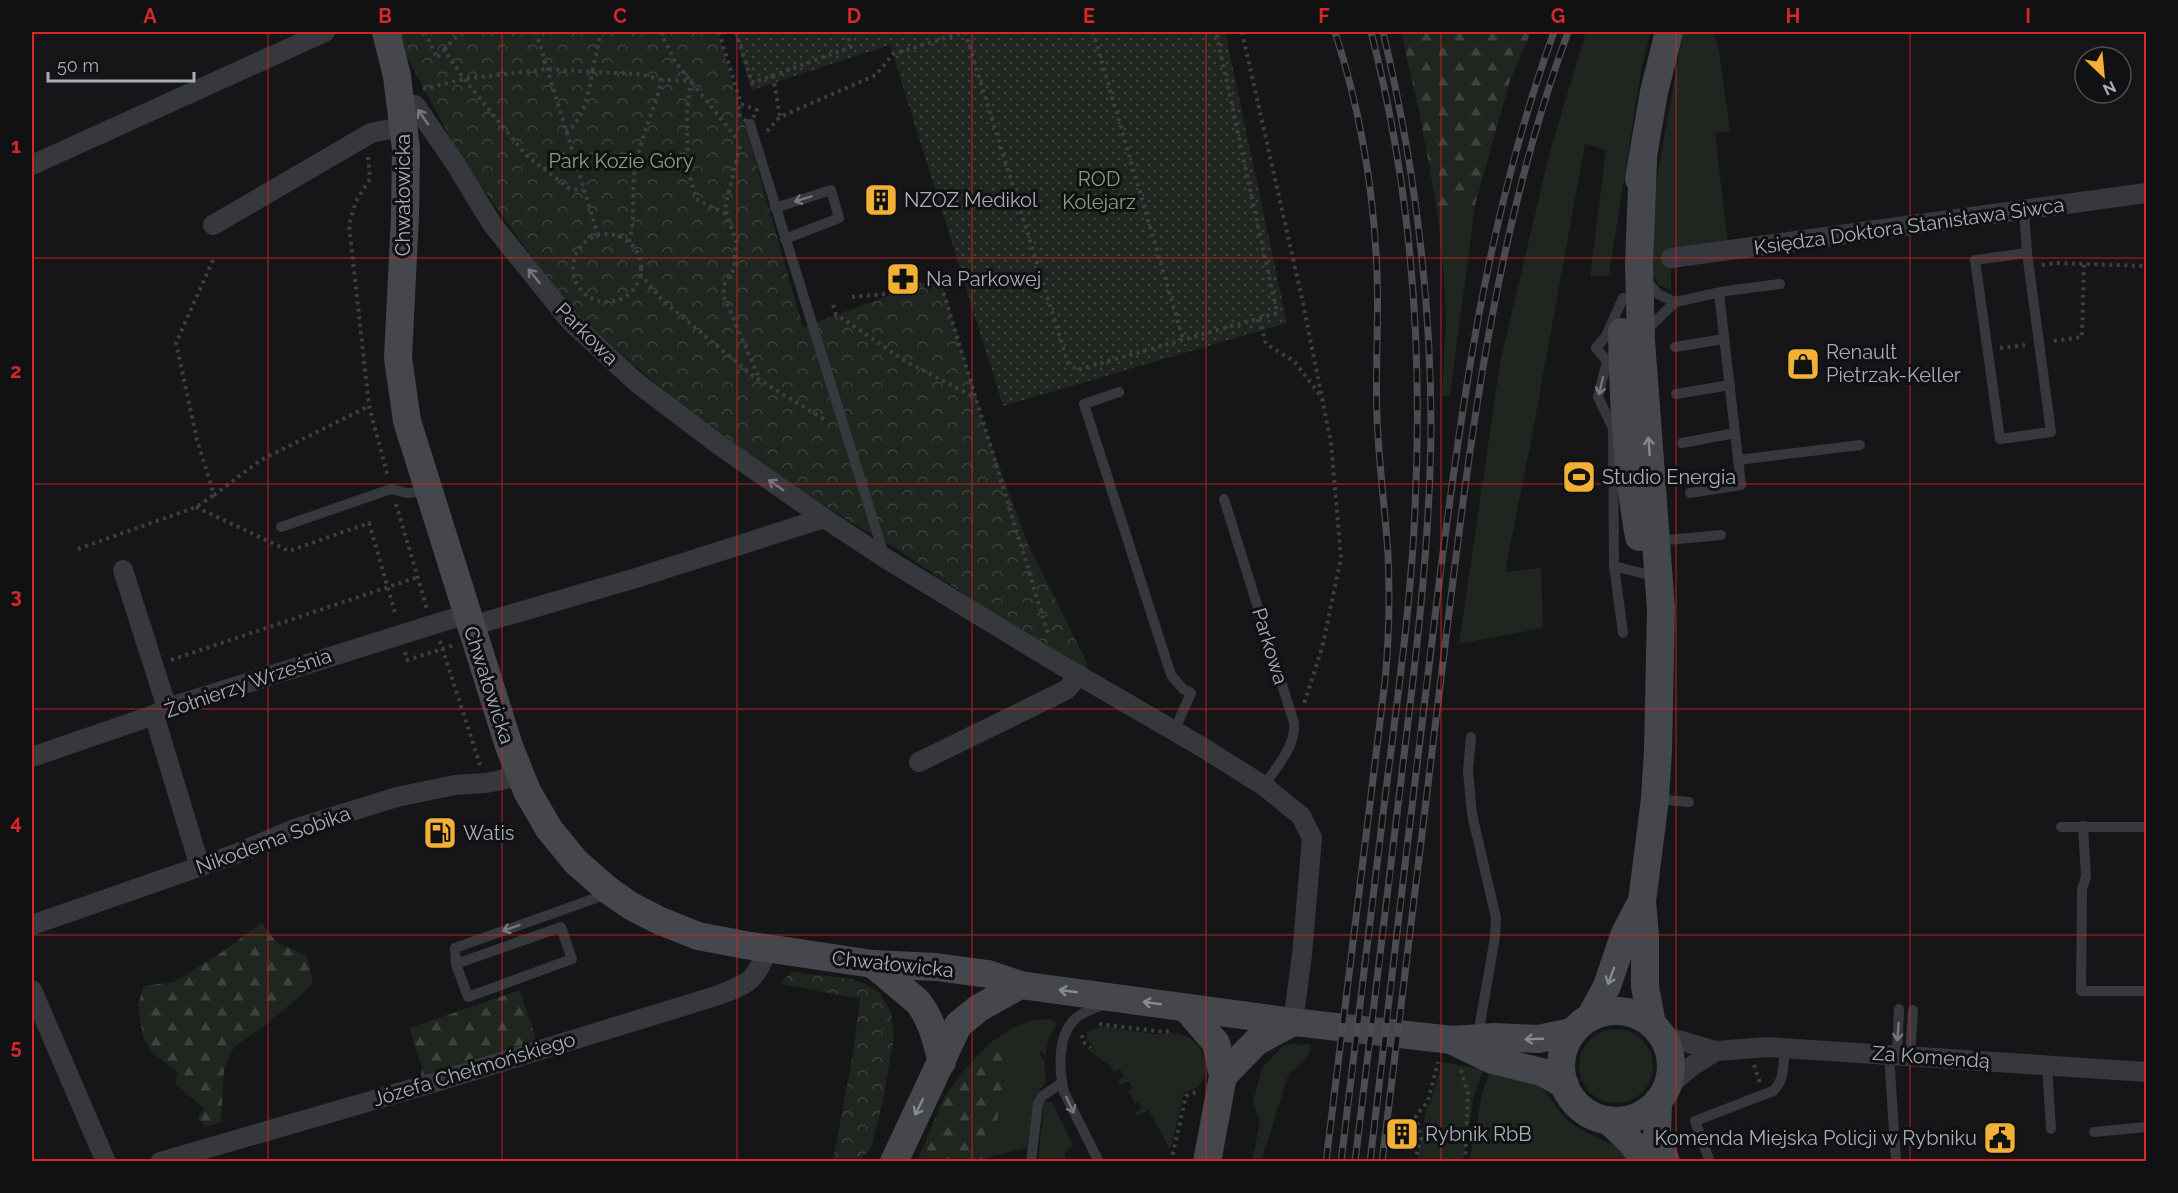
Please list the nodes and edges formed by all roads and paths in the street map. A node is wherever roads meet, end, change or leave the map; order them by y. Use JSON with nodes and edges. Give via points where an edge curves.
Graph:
{"nodes":[{"id":1,"x":325,"y":32,"type":"edge"},
{"id":2,"x":386,"y":32,"type":"edge"},
{"id":3,"x":425,"y":32,"type":"edge"},
{"id":4,"x":461,"y":32,"type":"edge"},
{"id":5,"x":536,"y":32,"type":"edge"},
{"id":6,"x":601,"y":32,"type":"edge"},
{"id":7,"x":660,"y":32,"type":"edge"},
{"id":8,"x":719,"y":32,"type":"edge"},
{"id":9,"x":736,"y":32,"type":"edge"},
{"id":10,"x":847,"y":32,"type":"edge"},
{"id":11,"x":965,"y":32,"type":"edge"},
{"id":12,"x":1093,"y":32,"type":"edge"},
{"id":13,"x":1216,"y":32,"type":"edge"},
{"id":14,"x":1242,"y":32,"type":"edge"},
{"id":15,"x":1669,"y":32,"type":"edge"},
{"id":16,"x":444,"y":50,"type":"junction"},
{"id":17,"x":547,"y":69,"type":"junction"},
{"id":18,"x":592,"y":72,"type":"junction"},
{"id":19,"x":773,"y":76,"type":"junction"},
{"id":20,"x":465,"y":79,"type":"junction"},
{"id":21,"x":662,"y":80,"type":"junction"},
{"id":22,"x":691,"y":81,"type":"junction"},
{"id":23,"x":741,"y":104,"type":"dead end"},
{"id":24,"x":408,"y":108,"type":"junction"},
{"id":25,"x":780,"y":117,"type":"junction"},
{"id":26,"x":750,"y":124,"type":"dead end"},
{"id":27,"x":566,"y":133,"type":"junction"},
{"id":28,"x":740,"y":142,"type":"junction"},
{"id":29,"x":756,"y":143,"type":"junction"},
{"id":30,"x":1643,"y":161,"type":"junction"},
{"id":31,"x":32,"y":165,"type":"edge"},
{"id":32,"x":583,"y":190,"type":"junction"},
{"id":33,"x":2146,"y":193,"type":"edge"},
{"id":34,"x":775,"y":208,"type":"junction"},
{"id":35,"x":2024,"y":211,"type":"junction"},
{"id":36,"x":728,"y":215,"type":"junction"},
{"id":37,"x":213,"y":225,"type":"dead end"},
{"id":38,"x":598,"y":235,"type":"junction"},
{"id":39,"x":785,"y":238,"type":"junction"},
{"id":40,"x":629,"y":242,"type":"junction"},
{"id":41,"x":2027,"y":253,"type":"junction"},
{"id":42,"x":1671,"y":258,"type":"dead end"},
{"id":43,"x":213,"y":260,"type":"dead end"},
{"id":44,"x":2084,"y":264,"type":"junction"},
{"id":45,"x":1639,"y":265,"type":"junction"},
{"id":46,"x":2146,"y":266,"type":"edge"},
{"id":47,"x":2029,"y":267,"type":"junction"},
{"id":48,"x":640,"y":274,"type":"junction"},
{"id":49,"x":1780,"y":284,"type":"dead end"},
{"id":50,"x":1719,"y":293,"type":"junction"},
{"id":51,"x":852,"y":297,"type":"dead end"},
{"id":52,"x":1675,"y":302,"type":"junction"},
{"id":53,"x":833,"y":305,"type":"dead end"},
{"id":54,"x":1259,"y":319,"type":"junction"},
{"id":55,"x":2082,"y":337,"type":"dead end"},
{"id":56,"x":1183,"y":339,"type":"junction"},
{"id":57,"x":1724,"y":339,"type":"junction"},
{"id":58,"x":1675,"y":347,"type":"dead end"},
{"id":59,"x":1628,"y":357,"type":"junction"},
{"id":60,"x":760,"y":380,"type":"junction"},
{"id":61,"x":1730,"y":385,"type":"junction"},
{"id":62,"x":1119,"y":392,"type":"dead end"},
{"id":63,"x":1676,"y":394,"type":"dead end"},
{"id":64,"x":1322,"y":396,"type":"junction"},
{"id":65,"x":976,"y":398,"type":"junction"},
{"id":66,"x":369,"y":406,"type":"dead end"},
{"id":67,"x":847,"y":433,"type":"junction"},
{"id":68,"x":1735,"y":433,"type":"junction"},
{"id":69,"x":1682,"y":443,"type":"dead end"},
{"id":70,"x":1860,"y":445,"type":"dead end"},
{"id":71,"x":1738,"y":460,"type":"junction"},
{"id":72,"x":428,"y":491,"type":"junction"},
{"id":73,"x":1690,"y":493,"type":"dead end"},
{"id":74,"x":214,"y":495,"type":"junction"},
{"id":75,"x":1224,"y":499,"type":"dead end"},
{"id":76,"x":196,"y":507,"type":"junction"},
{"id":77,"x":824,"y":518,"type":"junction"},
{"id":78,"x":281,"y":527,"type":"dead end"},
{"id":79,"x":1721,"y":535,"type":"dead end"},
{"id":80,"x":1656,"y":541,"type":"junction"},
{"id":81,"x":78,"y":549,"type":"dead end"},
{"id":82,"x":885,"y":558,"type":"junction"},
{"id":83,"x":1614,"y":566,"type":"junction"},
{"id":84,"x":123,"y":570,"type":"dead end"},
{"id":85,"x":1645,"y":574,"type":"junction"},
{"id":86,"x":418,"y":577,"type":"dead end"},
{"id":87,"x":387,"y":587,"type":"junction"},
{"id":88,"x":469,"y":620,"type":"junction"},
{"id":89,"x":1623,"y":633,"type":"dead end"},
{"id":90,"x":1049,"y":641,"type":"dead end"},
{"id":91,"x":1659,"y":654,"type":"junction"},
{"id":92,"x":153,"y":666,"type":"junction"},
{"id":93,"x":1080,"y":675,"type":"junction"},
{"id":94,"x":161,"y":712,"type":"junction"},
{"id":95,"x":1294,"y":723,"type":"junction"},
{"id":96,"x":1174,"y":731,"type":"junction"},
{"id":97,"x":1471,"y":737,"type":"dead end"},
{"id":98,"x":32,"y":757,"type":"edge"},
{"id":99,"x":919,"y":762,"type":"dead end"},
{"id":100,"x":520,"y":776,"type":"junction"},
{"id":101,"x":1264,"y":786,"type":"junction"},
{"id":102,"x":1655,"y":799,"type":"junction"},
{"id":103,"x":1689,"y":802,"type":"dead end"},
{"id":104,"x":2083,"y":826,"type":"junction"},
{"id":105,"x":2061,"y":827,"type":"dead end"},
{"id":106,"x":2146,"y":827,"type":"edge"},
{"id":107,"x":200,"y":867,"type":"junction"},
{"id":108,"x":608,"y":890,"type":"junction"},
{"id":109,"x":1642,"y":901,"type":"junction"},
{"id":110,"x":566,"y":909,"type":"junction"},
{"id":111,"x":32,"y":925,"type":"edge"},
{"id":112,"x":561,"y":927,"type":"junction"},
{"id":113,"x":768,"y":949,"type":"junction"},
{"id":114,"x":456,"y":964,"type":"junction"},
{"id":115,"x":873,"y":964,"type":"junction"},
{"id":116,"x":1020,"y":985,"type":"junction"},
{"id":117,"x":32,"y":990,"type":"edge"},
{"id":118,"x":2146,"y":991,"type":"edge"},
{"id":119,"x":1117,"y":998,"type":"junction"},
{"id":120,"x":1899,"y":1009,"type":"dead end"},
{"id":121,"x":1913,"y":1010,"type":"dead end"},
{"id":122,"x":1183,"y":1019,"type":"junction"},
{"id":123,"x":1293,"y":1022,"type":"junction"},
{"id":124,"x":1582,"y":1024,"type":"junction"},
{"id":125,"x":1094,"y":1025,"type":"dead end"},
{"id":126,"x":1084,"y":1030,"type":"dead end"},
{"id":127,"x":1657,"y":1030,"type":"junction"},
{"id":128,"x":1091,"y":1048,"type":"dead end"},
{"id":129,"x":1785,"y":1048,"type":"junction"},
{"id":130,"x":1457,"y":1050,"type":"junction"},
{"id":131,"x":1716,"y":1051,"type":"junction"},
{"id":132,"x":1899,"y":1055,"type":"junction"},
{"id":133,"x":1752,"y":1060,"type":"dead end"},
{"id":134,"x":942,"y":1062,"type":"junction"},
{"id":135,"x":2047,"y":1065,"type":"junction"},
{"id":136,"x":2146,"y":1072,"type":"edge"},
{"id":137,"x":1223,"y":1076,"type":"junction"},
{"id":138,"x":1062,"y":1083,"type":"junction"},
{"id":139,"x":1565,"y":1085,"type":"junction"},
{"id":140,"x":1199,"y":1090,"type":"dead end"},
{"id":141,"x":1662,"y":1094,"type":"junction"},
{"id":142,"x":1764,"y":1095,"type":"junction"},
{"id":143,"x":1608,"y":1120,"type":"junction"},
{"id":144,"x":2146,"y":1126,"type":"edge"},
{"id":145,"x":2051,"y":1129,"type":"dead end"},
{"id":146,"x":2094,"y":1132,"type":"dead end"},
{"id":147,"x":1205,"y":1152,"type":"edge"},
{"id":148,"x":106,"y":1161,"type":"edge"},
{"id":149,"x":160,"y":1161,"type":"edge"},
{"id":150,"x":894,"y":1161,"type":"edge"},
{"id":151,"x":1031,"y":1161,"type":"edge"},
{"id":152,"x":1099,"y":1161,"type":"edge"},
{"id":153,"x":1171,"y":1161,"type":"edge"},
{"id":154,"x":1415,"y":1161,"type":"edge"},
{"id":155,"x":1465,"y":1161,"type":"edge"},
{"id":156,"x":1646,"y":1161,"type":"edge"},
{"id":157,"x":1666,"y":1161,"type":"edge"},
{"id":158,"x":1710,"y":1161,"type":"edge"},
{"id":159,"x":1896,"y":1161,"type":"edge"}],
"edges":[{"from":1,"to":31,"type":"street"},
{"from":2,"to":24,"type":"main road","name":"Chwałowicka"},
{"from":3,"to":16,"type":"path","via":[[437,58]]},
{"from":4,"to":16,"type":"path"},
{"from":5,"to":17,"type":"path"},
{"from":6,"to":18,"type":"path"},
{"from":7,"to":22,"type":"path","via":[[676,63]]},
{"from":8,"to":23,"type":"path"},
{"from":9,"to":19,"type":"path","via":[[752,83]]},
{"from":10,"to":19,"type":"path","via":[[850,47]]},
{"from":11,"to":25,"type":"path","via":[[893,54],[876,75]]},
{"from":11,"to":56,"type":"path","via":[[1068,363],[1077,370]]},
{"from":12,"to":56,"type":"path"},
{"from":13,"to":54,"type":"path","via":[[1277,313]]},
{"from":14,"to":64,"type":"path"},
{"from":15,"to":30,"type":"main road"},
{"from":16,"to":20,"type":"path"},
{"from":17,"to":18,"type":"path"},
{"from":17,"to":20,"type":"path"},
{"from":17,"to":27,"type":"path"},
{"from":18,"to":21,"type":"path","via":[[640,74]]},
{"from":18,"to":27,"type":"path","via":[[582,111]]},
{"from":19,"to":25,"type":"path"},
{"from":20,"to":24,"type":"path"},
{"from":20,"to":32,"type":"path","via":[[526,155],[570,189]]},
{"from":21,"to":22,"type":"path"},
{"from":21,"to":40,"type":"path","via":[[637,158]]},
{"from":22,"to":28,"type":"path"},
{"from":22,"to":36,"type":"path","via":[[687,110],[688,169],[696,199]]},
{"from":24,"to":37,"type":"street","via":[[371,134]]},
{"from":24,"to":72,"type":"main road","name":"Chwałowicka","via":[[398,358],[407,421]]},
{"from":77,"to":24,"type":"street","name":"Parkowa","one_way":true,"via":[[636,382],[571,322],[492,224],[415,105]]},
{"from":25,"to":29,"type":"path"},
{"from":26,"to":29,"type":"lane"},
{"from":27,"to":32,"type":"path"},
{"from":28,"to":29,"type":"path"},
{"from":28,"to":36,"type":"path","via":[[725,208]]},
{"from":29,"to":34,"type":"lane"},
{"from":30,"to":45,"type":"main road"},
{"from":30,"to":59,"type":"main road","via":[[1632,207],[1623,298]]},
{"from":32,"to":38,"type":"path"},
{"from":33,"to":35,"type":"street","name":"Księdza Doktora Stanisława Siwca"},
{"from":34,"to":39,"type":"lane"},
{"from":39,"to":34,"type":"lane","one_way":true,"via":[[839,218],[831,190]]},
{"from":35,"to":41,"type":"lane"},
{"from":35,"to":42,"type":"street","name":"Księdza Doktora Stanisława Siwca"},
{"from":36,"to":60,"type":"path","via":[[736,242],[734,269],[723,295]]},
{"from":38,"to":40,"type":"path","via":[[610,234]]},
{"from":38,"to":48,"type":"path","via":[[580,247],[573,268],[574,278],[588,296],[598,301],[620,299],[636,285]]},
{"from":39,"to":67,"type":"lane"},
{"from":40,"to":48,"type":"path","via":[[637,252]]},
{"from":41,"to":47,"type":"lane"},
{"from":41,"to":47,"type":"lane","via":[[1975,260],[2000,439],[2051,432]]},
{"from":43,"to":74,"type":"path","via":[[176,343],[197,440]]},
{"from":44,"to":46,"type":"path"},
{"from":44,"to":47,"type":"path"},
{"from":44,"to":55,"type":"path"},
{"from":45,"to":52,"type":"lane","via":[[1652,289]]},
{"from":45,"to":59,"type":"main road"},
{"from":48,"to":60,"type":"path","via":[[662,300]]},
{"from":49,"to":50,"type":"lane"},
{"from":50,"to":52,"type":"lane"},
{"from":50,"to":57,"type":"lane"},
{"from":51,"to":65,"type":"path","via":[[886,294],[939,278]]},
{"from":52,"to":59,"type":"lane","via":[[1650,325]]},
{"from":53,"to":65,"type":"path","via":[[836,314],[905,361]]},
{"from":54,"to":56,"type":"path"},
{"from":54,"to":64,"type":"path","via":[[1266,344],[1294,361]]},
{"from":57,"to":58,"type":"lane"},
{"from":57,"to":61,"type":"lane"},
{"from":80,"to":59,"type":"main road","one_way":true},
{"from":59,"to":83,"type":"lane","one_way":true,"via":[[1598,398],[1613,428]]},
{"from":59,"to":85,"type":"main road","via":[[1630,479]]},
{"from":60,"to":67,"type":"path"},
{"from":61,"to":63,"type":"lane"},
{"from":61,"to":68,"type":"lane"},
{"from":62,"to":96,"type":"lane","via":[[1084,404],[1171,675],[1191,693]]},
{"from":64,"to":95,"type":"path","via":[[1331,443],[1341,558],[1322,648],[1301,713]]},
{"from":65,"to":90,"type":"path"},
{"from":66,"to":74,"type":"path","via":[[261,460]]},
{"from":67,"to":82,"type":"lane"},
{"from":68,"to":69,"type":"lane"},
{"from":68,"to":71,"type":"lane"},
{"from":70,"to":71,"type":"lane"},
{"from":71,"to":73,"type":"lane","via":[[1741,485]]},
{"from":72,"to":78,"type":"lane","via":[[407,493],[391,489]]},
{"from":72,"to":88,"type":"main road","name":"Chwałowicka"},
{"from":74,"to":76,"type":"path"},
{"from":75,"to":95,"type":"lane","name":"Parkowa"},
{"from":76,"to":81,"type":"path"},
{"from":76,"to":87,"type":"path","via":[[289,551],[369,523]]},
{"from":77,"to":82,"type":"street","name":"Parkowa"},
{"from":77,"to":88,"type":"street","via":[[636,578]]},
{"from":79,"to":80,"type":"lane"},
{"from":80,"to":91,"type":"main road","via":[[1661,609]]},
{"from":82,"to":93,"type":"street","name":"Parkowa"},
{"from":83,"to":85,"type":"lane"},
{"from":83,"to":89,"type":"lane"},
{"from":84,"to":92,"type":"street"},
{"from":85,"to":91,"type":"main road"},
{"from":86,"to":87,"type":"path"},
{"from":87,"to":92,"type":"path"},
{"from":88,"to":94,"type":"street","name":"Żołnierzy Września"},
{"from":88,"to":100,"type":"main road","name":"Chwałowicka"},
{"from":91,"to":102,"type":"main road","via":[[1660,732]]},
{"from":92,"to":94,"type":"street"},
{"from":93,"to":96,"type":"street","name":"Parkowa"},
{"from":93,"to":99,"type":"street","via":[[1066,690]]},
{"from":94,"to":98,"type":"street","name":"Żołnierzy Września"},
{"from":94,"to":107,"type":"street"},
{"from":95,"to":101,"type":"lane","via":[[1295,735],[1290,746]]},
{"from":96,"to":101,"type":"street","name":"Parkowa"},
{"from":97,"to":130,"type":"lane","via":[[1468,771],[1472,814],[1496,918],[1495,937]]},
{"from":100,"to":107,"type":"street","name":"Nikodema Sobika","via":[[397,796],[297,828]]},
{"from":100,"to":108,"type":"main road","name":"Chwałowicka","via":[[562,846]]},
{"from":101,"to":123,"type":"street","name":"Parkowa","via":[[1300,816],[1312,838]]},
{"from":102,"to":103,"type":"lane"},
{"from":102,"to":109,"type":"main road"},
{"from":104,"to":105,"type":"lane"},
{"from":104,"to":106,"type":"lane"},
{"from":104,"to":118,"type":"lane","via":[[2086,877],[2082,889],[2081,991]]},
{"from":107,"to":111,"type":"street","name":"Nikodema Sobika"},
{"from":108,"to":110,"type":"lane"},
{"from":108,"to":113,"type":"main road","name":"Chwałowicka","via":[[631,906],[684,931]]},
{"from":109,"to":124,"type":"main road","one_way":true,"via":[[1625,933],[1613,972]]},
{"from":109,"to":127,"type":"main road","via":[[1645,987]]},
{"from":110,"to":112,"type":"lane"},
{"from":110,"to":114,"type":"lane","one_way":true,"via":[[454,948]]},
{"from":112,"to":114,"type":"lane"},
{"from":112,"to":114,"type":"lane","via":[[572,959],[468,997]]},
{"from":113,"to":115,"type":"main road","name":"Chwałowicka"},
{"from":113,"to":149,"type":"street","name":"Józefa Chełmońskiego","via":[[754,978],[719,995]]},
{"from":115,"to":116,"type":"main road","name":"Chwałowicka","via":[[988,974]]},
{"from":115,"to":134,"type":"main road","via":[[924,1009]]},
{"from":119,"to":116,"type":"main road","name":"Chwałowicka","one_way":true},
{"from":116,"to":134,"type":"main road","via":[[958,1025]]},
{"from":117,"to":148,"type":"street"},
{"from":122,"to":119,"type":"main road","name":"Chwałowicka","one_way":true},
{"from":119,"to":138,"type":"lane","via":[[1072,1022],[1062,1040]]},
{"from":120,"to":132,"type":"lane","one_way":true},
{"from":121,"to":132,"type":"lane"},
{"from":122,"to":123,"type":"main road","name":"Chwałowicka"},
{"from":122,"to":125,"type":"path","via":[[1175,1030],[1165,1032]]},
{"from":122,"to":137,"type":"main road","via":[[1216,1043]]},
{"from":123,"to":130,"type":"main road","name":"Chwałowicka"},
{"from":123,"to":137,"type":"main road","via":[[1256,1042]]},
{"from":124,"to":127,"type":"main road","via":[[1620,1011],[1639,1016]]},
{"from":124,"to":130,"type":"main road","one_way":true,"via":[[1538,1039]]},
{"from":124,"to":139,"type":"main road","via":[[1562,1054]]},
{"from":126,"to":128,"type":"path","via":[[1083,1042]]},
{"from":127,"to":131,"type":"street","name":"Za Komendą"},
{"from":127,"to":141,"type":"main road","via":[[1670,1059]]},
{"from":129,"to":131,"type":"street","name":"Za Komendą","via":[[1760,1046]]},
{"from":129,"to":132,"type":"street","name":"Za Komendą"},
{"from":129,"to":142,"type":"lane","via":[[1780,1085]]},
{"from":130,"to":139,"type":"main road","via":[[1542,1072]]},
{"from":130,"to":154,"type":"path","via":[[1416,1116],[1420,1138]]},
{"from":130,"to":155,"type":"path","via":[[1468,1094]]},
{"from":131,"to":141,"type":"street","name":"Za Komendą","via":[[1692,1066]]},
{"from":132,"to":135,"type":"street","name":"Za Komendą"},
{"from":132,"to":159,"type":"lane"},
{"from":133,"to":142,"type":"path"},
{"from":134,"to":150,"type":"main road","one_way":true},
{"from":135,"to":136,"type":"street","name":"Za Komendą"},
{"from":135,"to":145,"type":"lane"},
{"from":137,"to":147,"type":"main road"},
{"from":138,"to":151,"type":"lane","via":[[1039,1100]]},
{"from":138,"to":152,"type":"lane","one_way":true},
{"from":139,"to":143,"type":"main road","via":[[1580,1107]]},
{"from":140,"to":153,"type":"path","via":[[1186,1096]]},
{"from":141,"to":143,"type":"main road","via":[[1642,1113]]},
{"from":141,"to":157,"type":"main road","via":[[1658,1135]]},
{"from":142,"to":158,"type":"lane","via":[[1695,1121]]},
{"from":143,"to":156,"type":"main road"},
{"from":144,"to":146,"type":"lane"}]}
